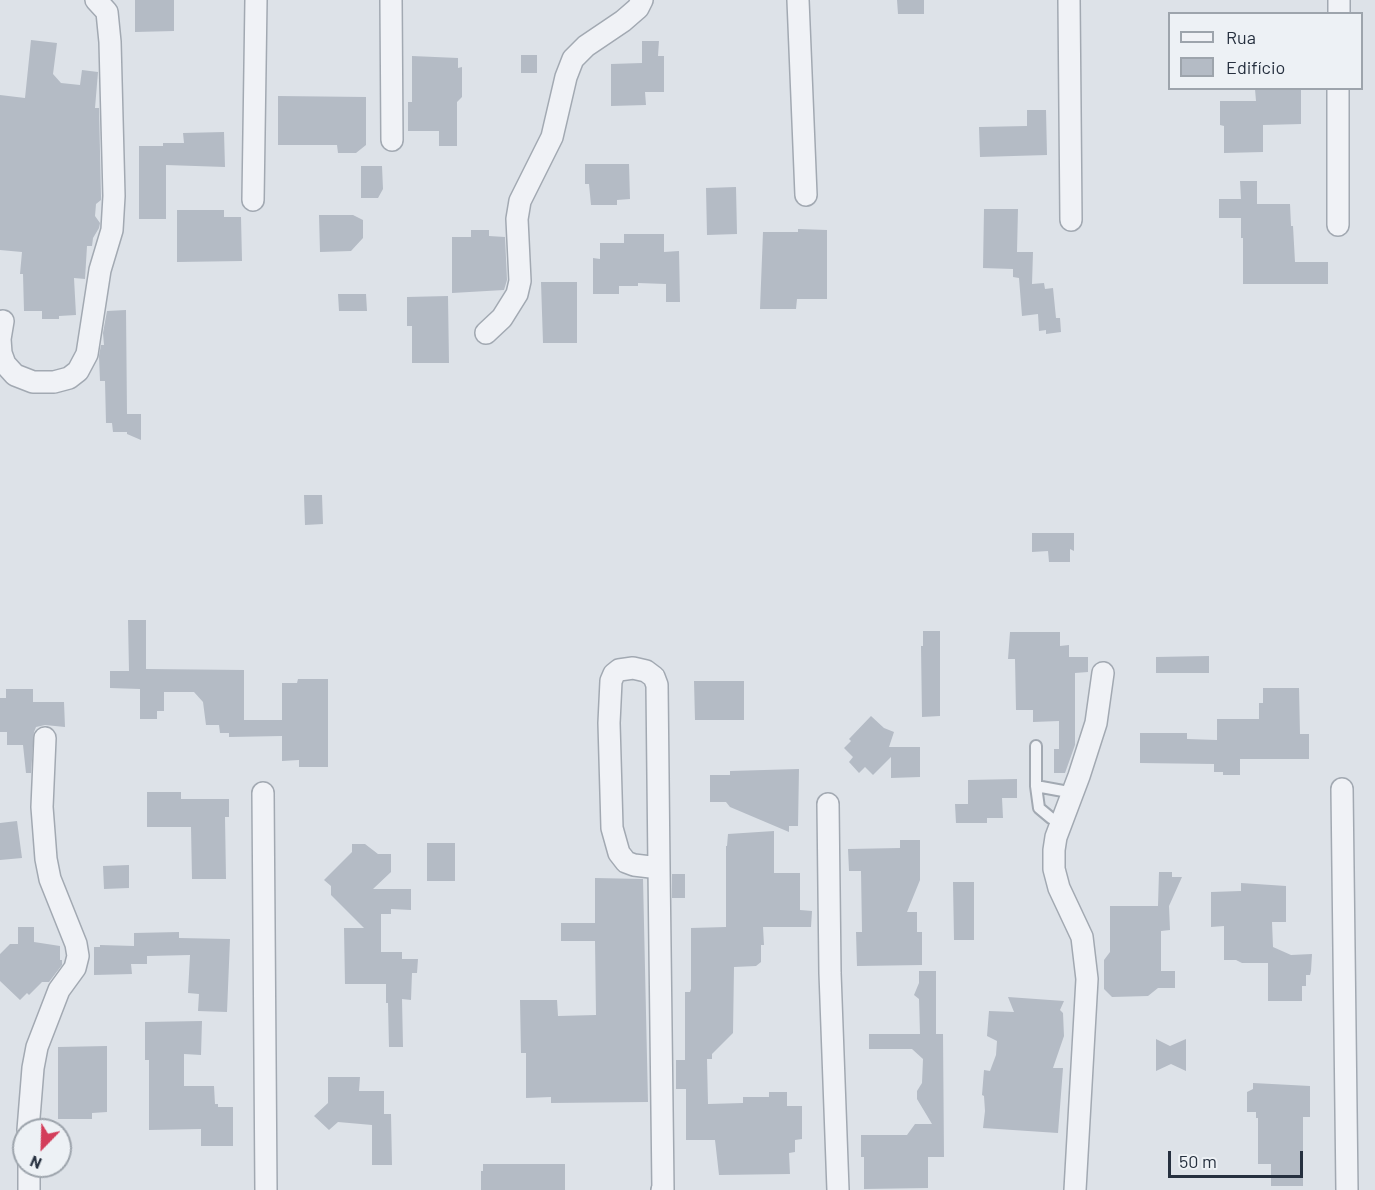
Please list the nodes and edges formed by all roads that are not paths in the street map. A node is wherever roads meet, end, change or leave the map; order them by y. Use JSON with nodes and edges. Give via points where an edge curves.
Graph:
{"nodes":[{"id":1,"x":256,"y":0,"type":"edge"},
{"id":2,"x":391,"y":0,"type":"edge"},
{"id":3,"x":642,"y":0,"type":"edge"},
{"id":4,"x":798,"y":0,"type":"edge"},
{"id":5,"x":1069,"y":0,"type":"edge"},
{"id":6,"x":103,"y":4,"type":"edge"},
{"id":7,"x":1338,"y":90,"type":"edge"},
{"id":8,"x":392,"y":140,"type":"dead end"},
{"id":9,"x":806,"y":195,"type":"dead end"},
{"id":10,"x":253,"y":200,"type":"dead end"},
{"id":11,"x":1071,"y":220,"type":"dead end"},
{"id":12,"x":1338,"y":225,"type":"dead end"},
{"id":13,"x":3,"y":321,"type":"dead end"},
{"id":14,"x":486,"y":333,"type":"dead end"},
{"id":15,"x":1103,"y":673,"type":"dead end"},
{"id":16,"x":45,"y":738,"type":"dead end"},
{"id":17,"x":1036,"y":746,"type":"dead end"},
{"id":18,"x":1036,"y":786,"type":"junction"},
{"id":19,"x":1342,"y":789,"type":"dead end"},
{"id":20,"x":262,"y":793,"type":"dead end"},
{"id":21,"x":1074,"y":793,"type":"junction"},
{"id":22,"x":828,"y":804,"type":"dead end"},
{"id":23,"x":1062,"y":822,"type":"junction"},
{"id":24,"x":659,"y":868,"type":"junction"},
{"id":25,"x":29,"y":1118,"type":"edge"},
{"id":26,"x":266,"y":1190,"type":"edge"},
{"id":27,"x":662,"y":1190,"type":"edge"},
{"id":28,"x":838,"y":1190,"type":"edge"},
{"id":29,"x":1075,"y":1190,"type":"edge"},
{"id":30,"x":1347,"y":1190,"type":"edge"}],
"edges":[{"from":1,"to":10,"type":"street"},
{"from":2,"to":8,"type":"street"},
{"from":3,"to":14,"type":"street","via":[[623,21],[573,59],[552,136],[520,201],[518,294]]},
{"from":4,"to":9,"type":"street"},
{"from":5,"to":11,"type":"street"},
{"from":6,"to":13,"type":"street","via":[[110,42],[114,196],[112,230],[99,278],[87,354],[69,378],[33,382],[15,375],[1,352]]},
{"from":7,"to":12,"type":"street"},
{"from":15,"to":21,"type":"street","via":[[1096,723]]},
{"from":16,"to":25,"type":"street","via":[[42,807],[46,860],[78,956],[75,968],[59,990],[37,1047]]},
{"from":17,"to":18,"type":"lane"},
{"from":18,"to":21,"type":"lane"},
{"from":18,"to":23,"type":"lane","via":[[1043,813]]},
{"from":19,"to":30,"type":"street"},
{"from":20,"to":26,"type":"street"},
{"from":21,"to":23,"type":"street"},
{"from":22,"to":28,"type":"street"},
{"from":23,"to":29,"type":"street","via":[[1054,850],[1054,869],[1082,937],[1087,979]]},
{"from":24,"to":24,"type":"street","via":[[657,685],[646,671],[619,670],[611,681],[612,828],[619,853],[626,862]]},
{"from":24,"to":27,"type":"street"}]}
